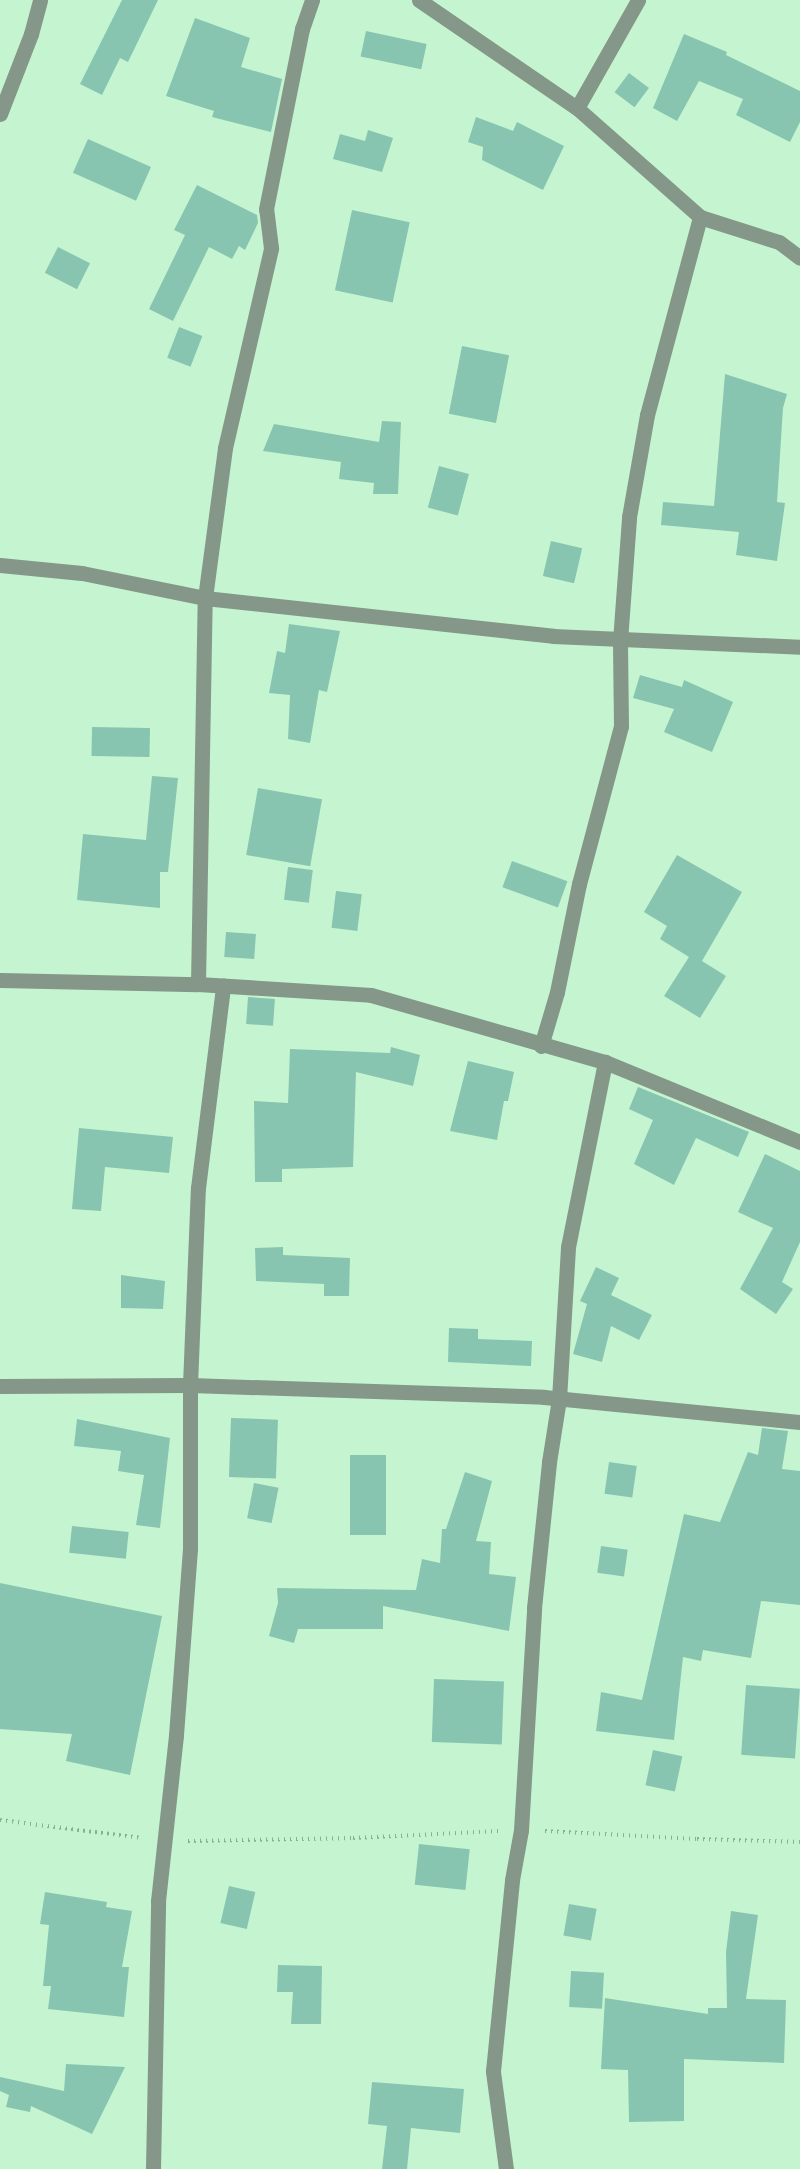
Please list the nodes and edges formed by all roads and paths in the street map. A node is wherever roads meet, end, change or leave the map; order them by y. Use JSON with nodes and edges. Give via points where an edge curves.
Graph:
{"nodes":[{"id":1,"x":40,"y":0,"type":"edge"},
{"id":2,"x":312,"y":0,"type":"edge"},
{"id":3,"x":420,"y":0,"type":"edge"},
{"id":4,"x":638,"y":0,"type":"edge"},
{"id":5,"x":577,"y":108,"type":"junction"},
{"id":6,"x":0,"y":114,"type":"edge"},
{"id":7,"x":700,"y":217,"type":"junction"},
{"id":8,"x":800,"y":258,"type":"edge"},
{"id":9,"x":0,"y":565,"type":"edge"},
{"id":10,"x":205,"y":598,"type":"junction"},
{"id":11,"x":620,"y":641,"type":"junction"},
{"id":12,"x":800,"y":647,"type":"edge"},
{"id":13,"x":0,"y":980,"type":"edge"},
{"id":14,"x":198,"y":984,"type":"junction"},
{"id":15,"x":223,"y":986,"type":"junction"},
{"id":16,"x":541,"y":1046,"type":"junction"},
{"id":17,"x":605,"y":1062,"type":"junction"},
{"id":18,"x":800,"y":1142,"type":"edge"},
{"id":19,"x":190,"y":1385,"type":"junction"},
{"id":20,"x":0,"y":1386,"type":"edge"},
{"id":21,"x":559,"y":1399,"type":"junction"},
{"id":22,"x":800,"y":1422,"type":"edge"},
{"id":23,"x":0,"y":1820,"type":"edge"},
{"id":24,"x":521,"y":1830,"type":"junction"},
{"id":25,"x":164,"y":1841,"type":"junction"},
{"id":26,"x":800,"y":1842,"type":"edge"},
{"id":27,"x":153,"y":2169,"type":"edge"},
{"id":28,"x":506,"y":2169,"type":"edge"}],
"edges":[{"from":1,"to":6,"type":"street","via":[[32,34]]},
{"from":2,"to":10,"type":"street","via":[[302,29],[266,209],[271,248],[225,448]]},
{"from":3,"to":5,"type":"street"},
{"from":4,"to":5,"type":"street"},
{"from":5,"to":7,"type":"street"},
{"from":7,"to":8,"type":"street","via":[[778,242]]},
{"from":7,"to":11,"type":"street","via":[[647,415],[629,517]]},
{"from":9,"to":10,"type":"street","via":[[82,573]]},
{"from":10,"to":11,"type":"street"},
{"from":10,"to":14,"type":"street"},
{"from":11,"to":12,"type":"street"},
{"from":11,"to":16,"type":"street","via":[[621,726]]},
{"from":13,"to":14,"type":"street"},
{"from":14,"to":15,"type":"street"},
{"from":15,"to":16,"type":"street","via":[[371,995]]},
{"from":15,"to":19,"type":"street","via":[[198,1188]]},
{"from":16,"to":17,"type":"street"},
{"from":17,"to":18,"type":"street"},
{"from":17,"to":21,"type":"street","via":[[568,1246]]},
{"from":19,"to":20,"type":"street"},
{"from":19,"to":21,"type":"street"},
{"from":19,"to":25,"type":"street","via":[[190,1548]]},
{"from":21,"to":22,"type":"street"},
{"from":21,"to":24,"type":"street","via":[[534,1608]]},
{"from":23,"to":25,"type":"path"},
{"from":24,"to":25,"type":"path"},
{"from":24,"to":26,"type":"path"},
{"from":24,"to":28,"type":"street","via":[[512,1880],[493,2071]]},
{"from":25,"to":27,"type":"street","via":[[158,1901]]}]}
